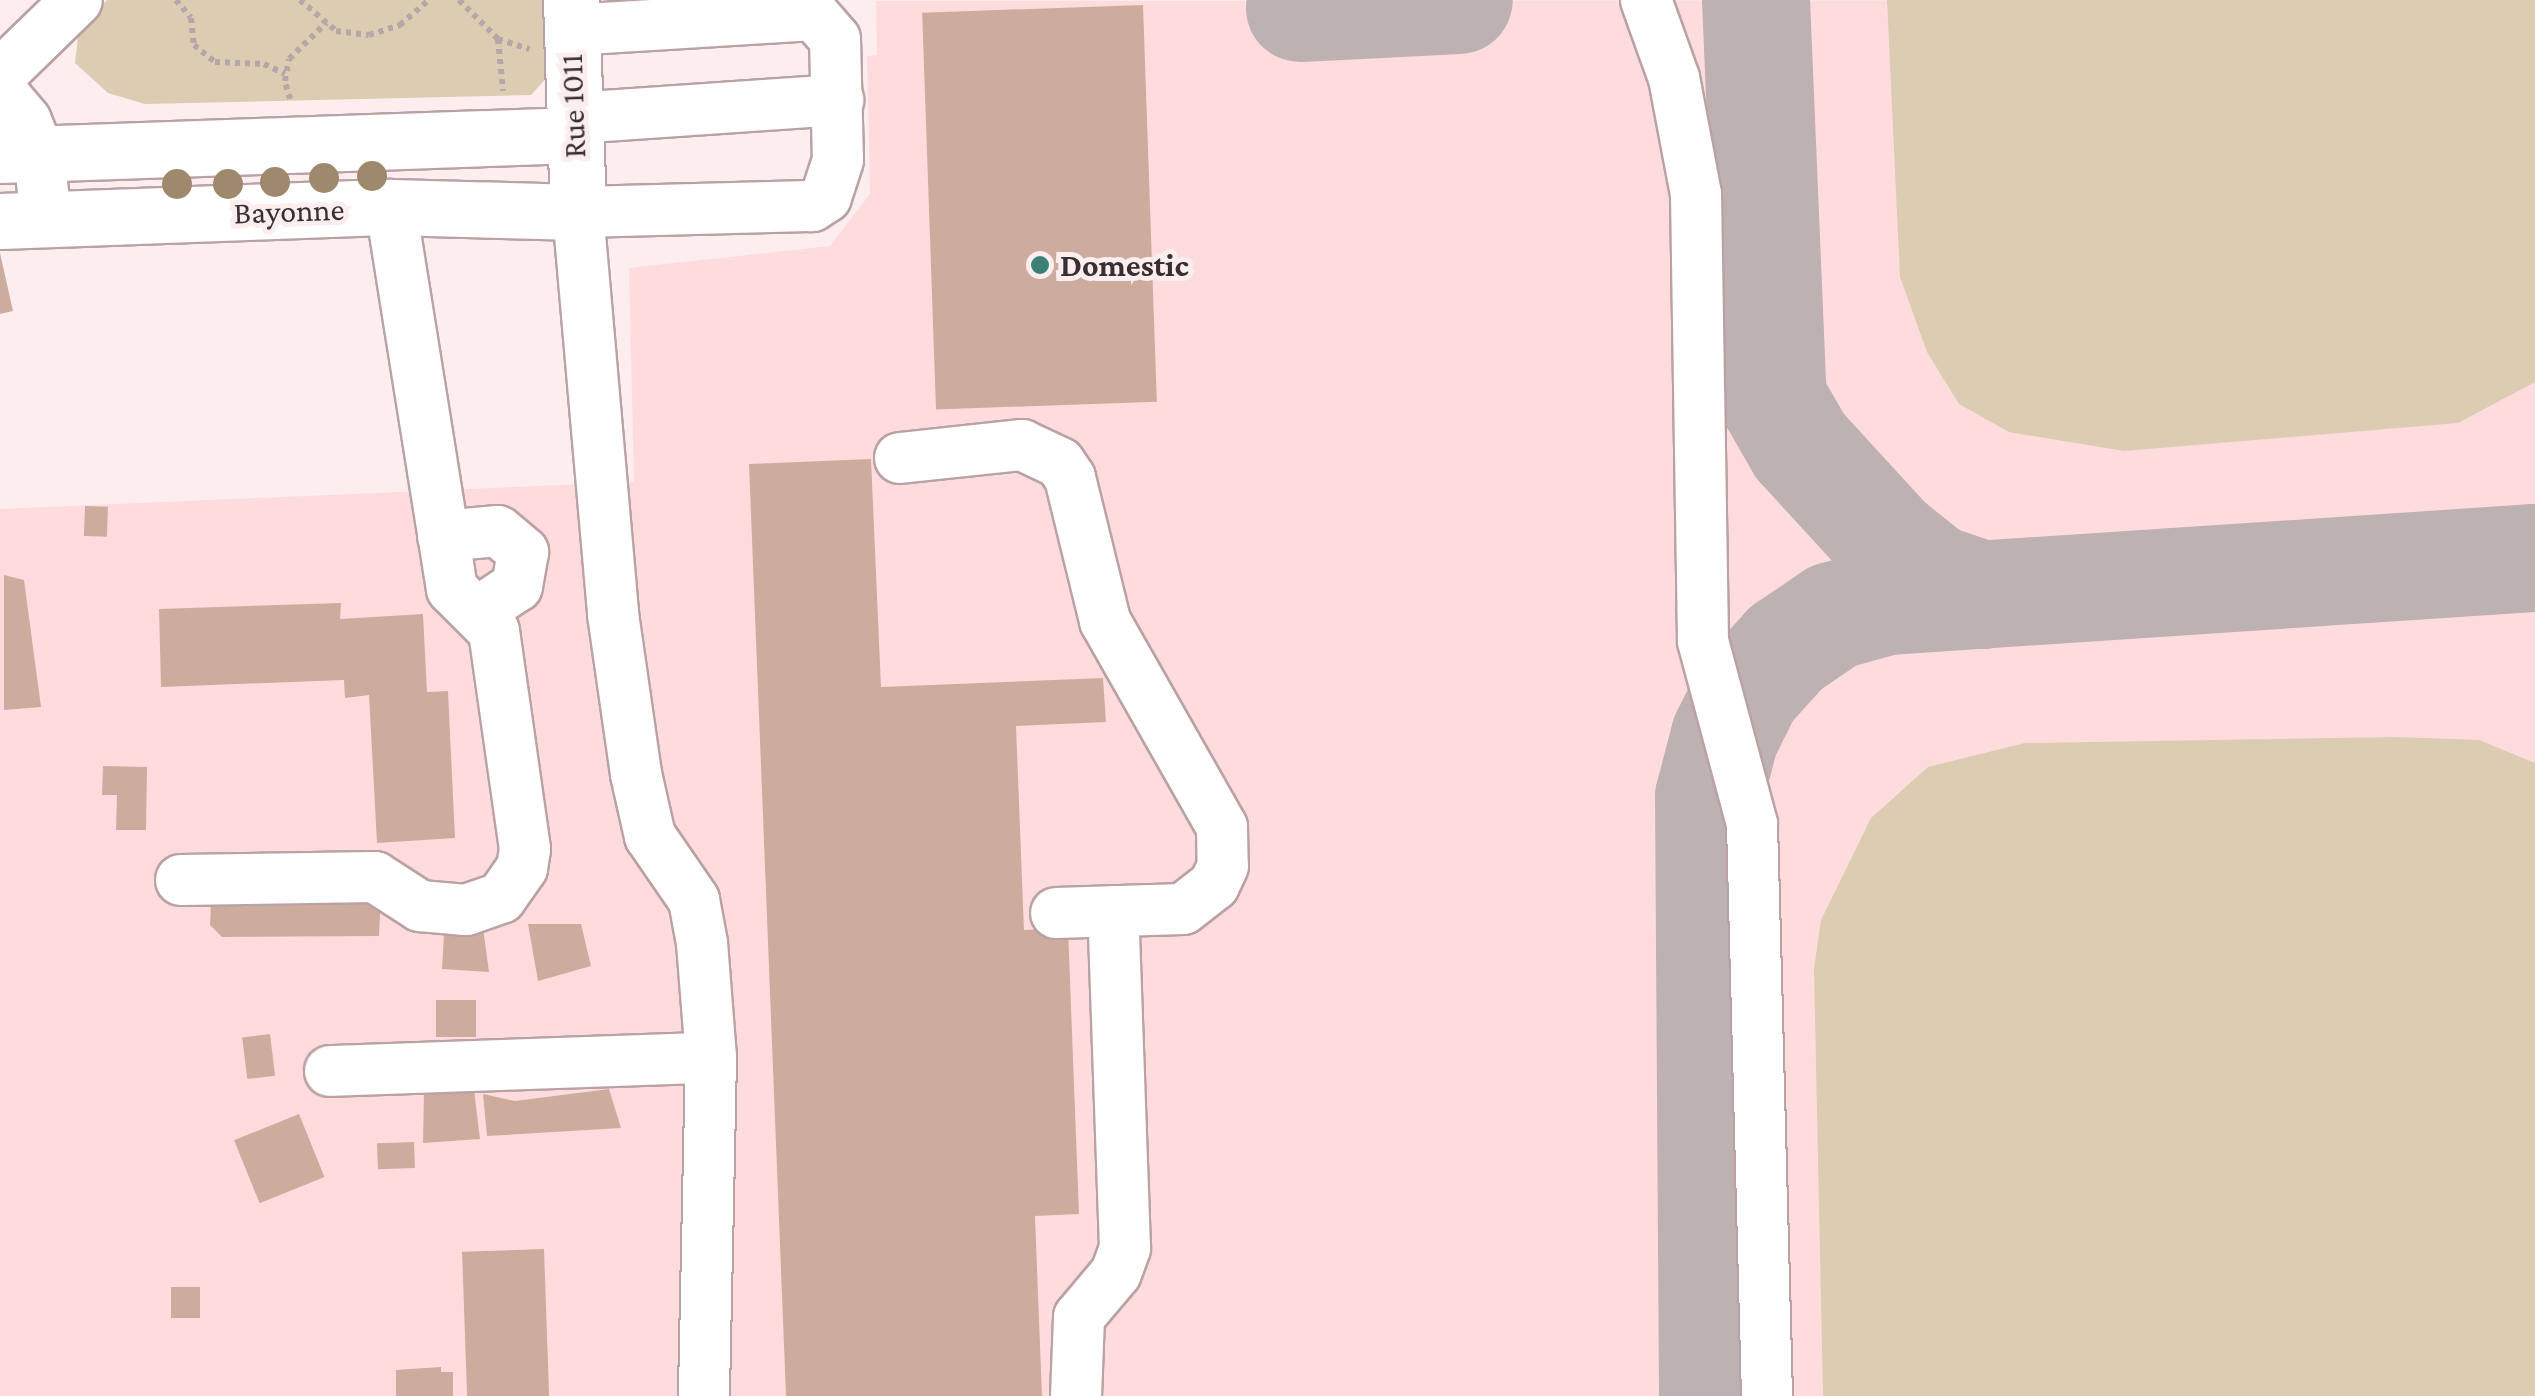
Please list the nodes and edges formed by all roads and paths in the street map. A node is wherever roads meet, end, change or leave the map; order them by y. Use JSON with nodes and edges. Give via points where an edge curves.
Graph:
{"nodes":[{"id":1,"x":77,"y":0,"type":"edge"},
{"id":2,"x":176,"y":0,"type":"edge"},
{"id":3,"x":300,"y":0,"type":"edge"},
{"id":4,"x":429,"y":0,"type":"edge"},
{"id":5,"x":458,"y":0,"type":"edge"},
{"id":6,"x":1646,"y":0,"type":"edge"},
{"id":7,"x":326,"y":23,"type":"junction"},
{"id":8,"x":571,"y":25,"type":"edge"},
{"id":9,"x":284,"y":74,"type":"junction"},
{"id":10,"x":0,"y":75,"type":"edge"},
{"id":11,"x":0,"y":90,"type":"edge"},
{"id":12,"x":838,"y":100,"type":"junction"},
{"id":13,"x":574,"y":126,"type":"junction"},
{"id":14,"x":381,"y":141,"type":"junction"},
{"id":15,"x":306,"y":144,"type":"junction"},
{"id":16,"x":20,"y":154,"type":"edge"},
{"id":17,"x":391,"y":207,"type":"junction"},
{"id":18,"x":578,"y":212,"type":"junction"},
{"id":19,"x":23,"y":221,"type":"edge"},
{"id":20,"x":900,"y":458,"type":"dead end"},
{"id":21,"x":443,"y":536,"type":"junction"},
{"id":22,"x":478,"y":612,"type":"junction"},
{"id":23,"x":182,"y":880,"type":"dead end"},
{"id":24,"x":1113,"y":911,"type":"junction"},
{"id":25,"x":1056,"y":913,"type":"dead end"},
{"id":26,"x":711,"y":1058,"type":"junction"},
{"id":27,"x":330,"y":1071,"type":"dead end"},
{"id":28,"x":704,"y":1396,"type":"edge"},
{"id":29,"x":1076,"y":1396,"type":"edge"},
{"id":30,"x":1767,"y":1396,"type":"edge"}],
"edges":[{"from":1,"to":10,"type":"street"},
{"from":2,"to":9,"type":"path","via":[[191,18],[194,45],[215,62],[264,64]]},
{"from":3,"to":7,"type":"path"},
{"from":4,"to":7,"type":"path","via":[[385,32],[352,35]]},
{"from":5,"to":8,"type":"path","via":[[507,44],[538,50]]},
{"from":6,"to":30,"type":"street","via":[[1674,78],[1696,194],[1703,641],[1752,824]]},
{"from":7,"to":9,"type":"path","via":[[302,42]]},
{"from":8,"to":12,"type":"street","via":[[814,15],[835,38]]},
{"from":8,"to":13,"type":"main road","name":"Rue 1011"},
{"from":9,"to":15,"type":"path"},
{"from":11,"to":16,"type":"street","via":[[26,121]]},
{"from":12,"to":13,"type":"street"},
{"from":12,"to":18,"type":"street","via":[[837,180],[812,206]]},
{"from":13,"to":14,"type":"main road","name":"Bayonne"},
{"from":13,"to":18,"type":"main road","name":"Rue 1011"},
{"from":14,"to":15,"type":"main road","name":"Bayonne"},
{"from":14,"to":17,"type":"main road"},
{"from":15,"to":16,"type":"main road","name":"Bayonne"},
{"from":16,"to":19,"type":"street"},
{"from":17,"to":18,"type":"main road","name":"Bayonne"},
{"from":17,"to":19,"type":"main road","name":"Bayonne"},
{"from":17,"to":21,"type":"street"},
{"from":18,"to":26,"type":"street","via":[[613,614],[636,774],[650,836],[694,900]]},
{"from":20,"to":24,"type":"street","via":[[1022,445],[1049,454],[1070,478],[1106,620],[1222,827],[1225,847],[1218,876],[1200,900],[1182,909]]},
{"from":21,"to":22,"type":"street","via":[[452,588]]},
{"from":21,"to":22,"type":"street","via":[[498,531],[523,552],[517,586]]},
{"from":22,"to":23,"type":"street","via":[[494,631],[525,849],[514,885],[500,898],[466,910],[420,906],[375,877]]},
{"from":24,"to":25,"type":"street"},
{"from":24,"to":29,"type":"street","via":[[1124,1248],[1116,1273],[1079,1317]]},
{"from":26,"to":27,"type":"street"},
{"from":26,"to":28,"type":"street"}]}
